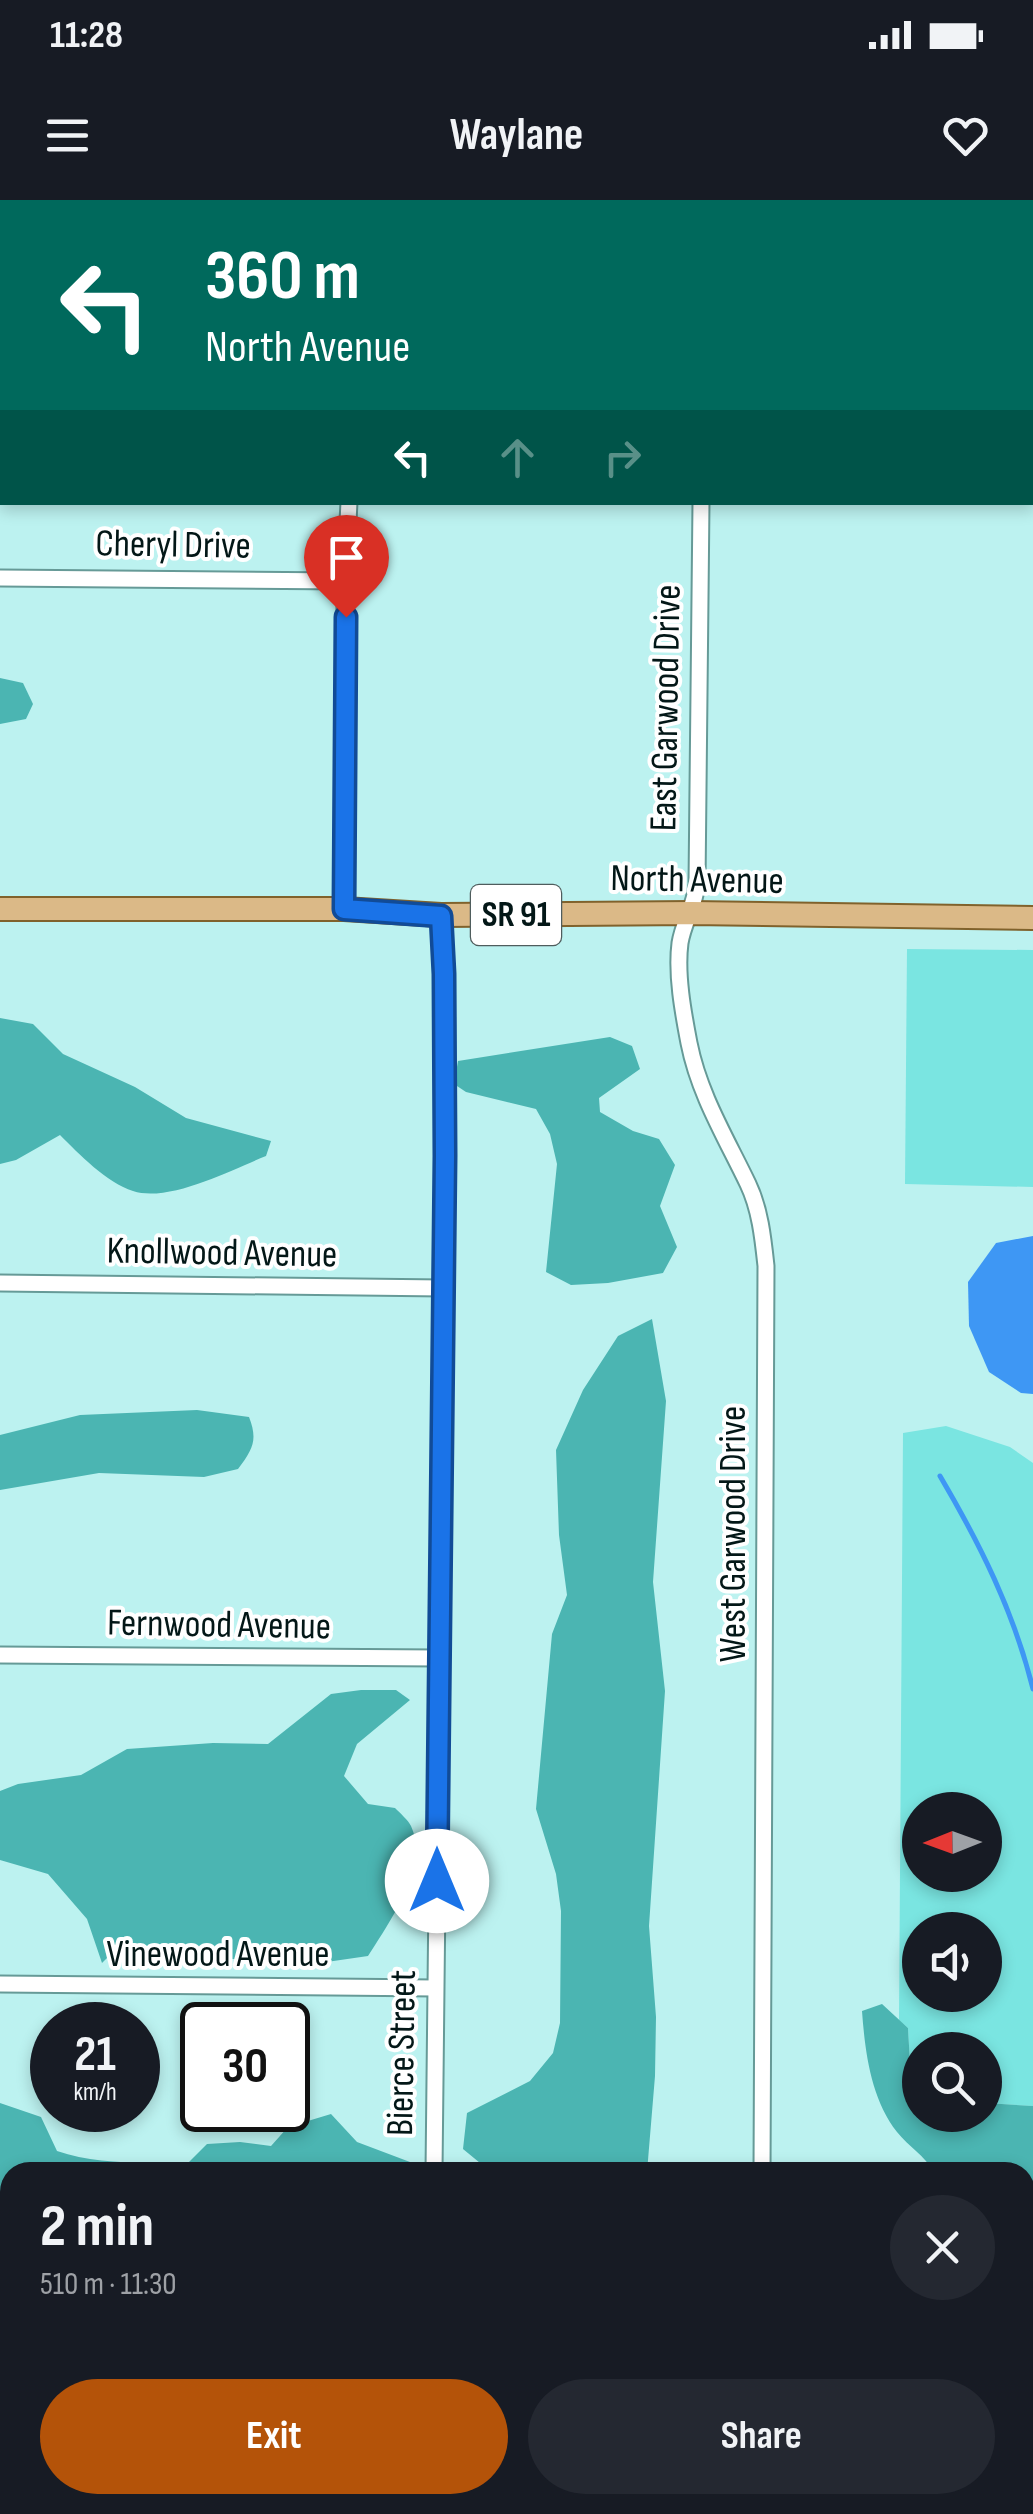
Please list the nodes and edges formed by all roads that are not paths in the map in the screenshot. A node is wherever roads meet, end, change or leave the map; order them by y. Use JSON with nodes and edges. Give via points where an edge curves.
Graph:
{"nodes":[{"id":1,"x":349,"y":505,"type":"edge"},
{"id":2,"x":701,"y":505,"type":"edge"},
{"id":3,"x":0,"y":578,"type":"edge"},
{"id":4,"x":345,"y":581,"type":"junction"},
{"id":5,"x":0,"y":909,"type":"edge"},
{"id":6,"x":344,"y":909,"type":"junction"},
{"id":7,"x":692,"y":913,"type":"junction"},
{"id":8,"x":441,"y":916,"type":"junction"},
{"id":9,"x":1033,"y":918,"type":"edge"},
{"id":10,"x":0,"y":1283,"type":"edge"},
{"id":11,"x":443,"y":1288,"type":"junction"},
{"id":12,"x":0,"y":1655,"type":"edge"},
{"id":13,"x":438,"y":1658,"type":"junction"},
{"id":14,"x":0,"y":1984,"type":"edge"},
{"id":15,"x":435,"y":1988,"type":"junction"},
{"id":16,"x":434,"y":2162,"type":"edge"},
{"id":17,"x":762,"y":2162,"type":"edge"}],
"edges":[{"from":1,"to":4,"type":"street"},
{"from":2,"to":7,"type":"street","name":"East Garwood Drive","via":[[698,884]]},
{"from":3,"to":4,"type":"street","name":"Cheryl Drive"},
{"from":4,"to":6,"type":"street"},
{"from":5,"to":6,"type":"main road","name":"North Avenue","number":"SR 91"},
{"from":6,"to":8,"type":"main road","name":"North Avenue","number":"SR 91"},
{"from":7,"to":8,"type":"main road","name":"North Avenue","number":"SR 91"},
{"from":7,"to":9,"type":"main road","name":"North Avenue","number":"SR 91"},
{"from":7,"to":17,"type":"street","name":"West Garwood Drive","via":[[680,942],[689,1042],[706,1098],[758,1210],[766,1266]]},
{"from":8,"to":11,"type":"street","name":"Bierce Street"},
{"from":10,"to":11,"type":"street","name":"Knollwood Avenue"},
{"from":11,"to":13,"type":"street","name":"Bierce Street"},
{"from":12,"to":13,"type":"street","name":"Fernwood Avenue"},
{"from":13,"to":15,"type":"street","name":"Bierce Street"},
{"from":14,"to":15,"type":"street","name":"Vinewood Avenue"},
{"from":15,"to":16,"type":"street","name":"Bierce Street"}]}
